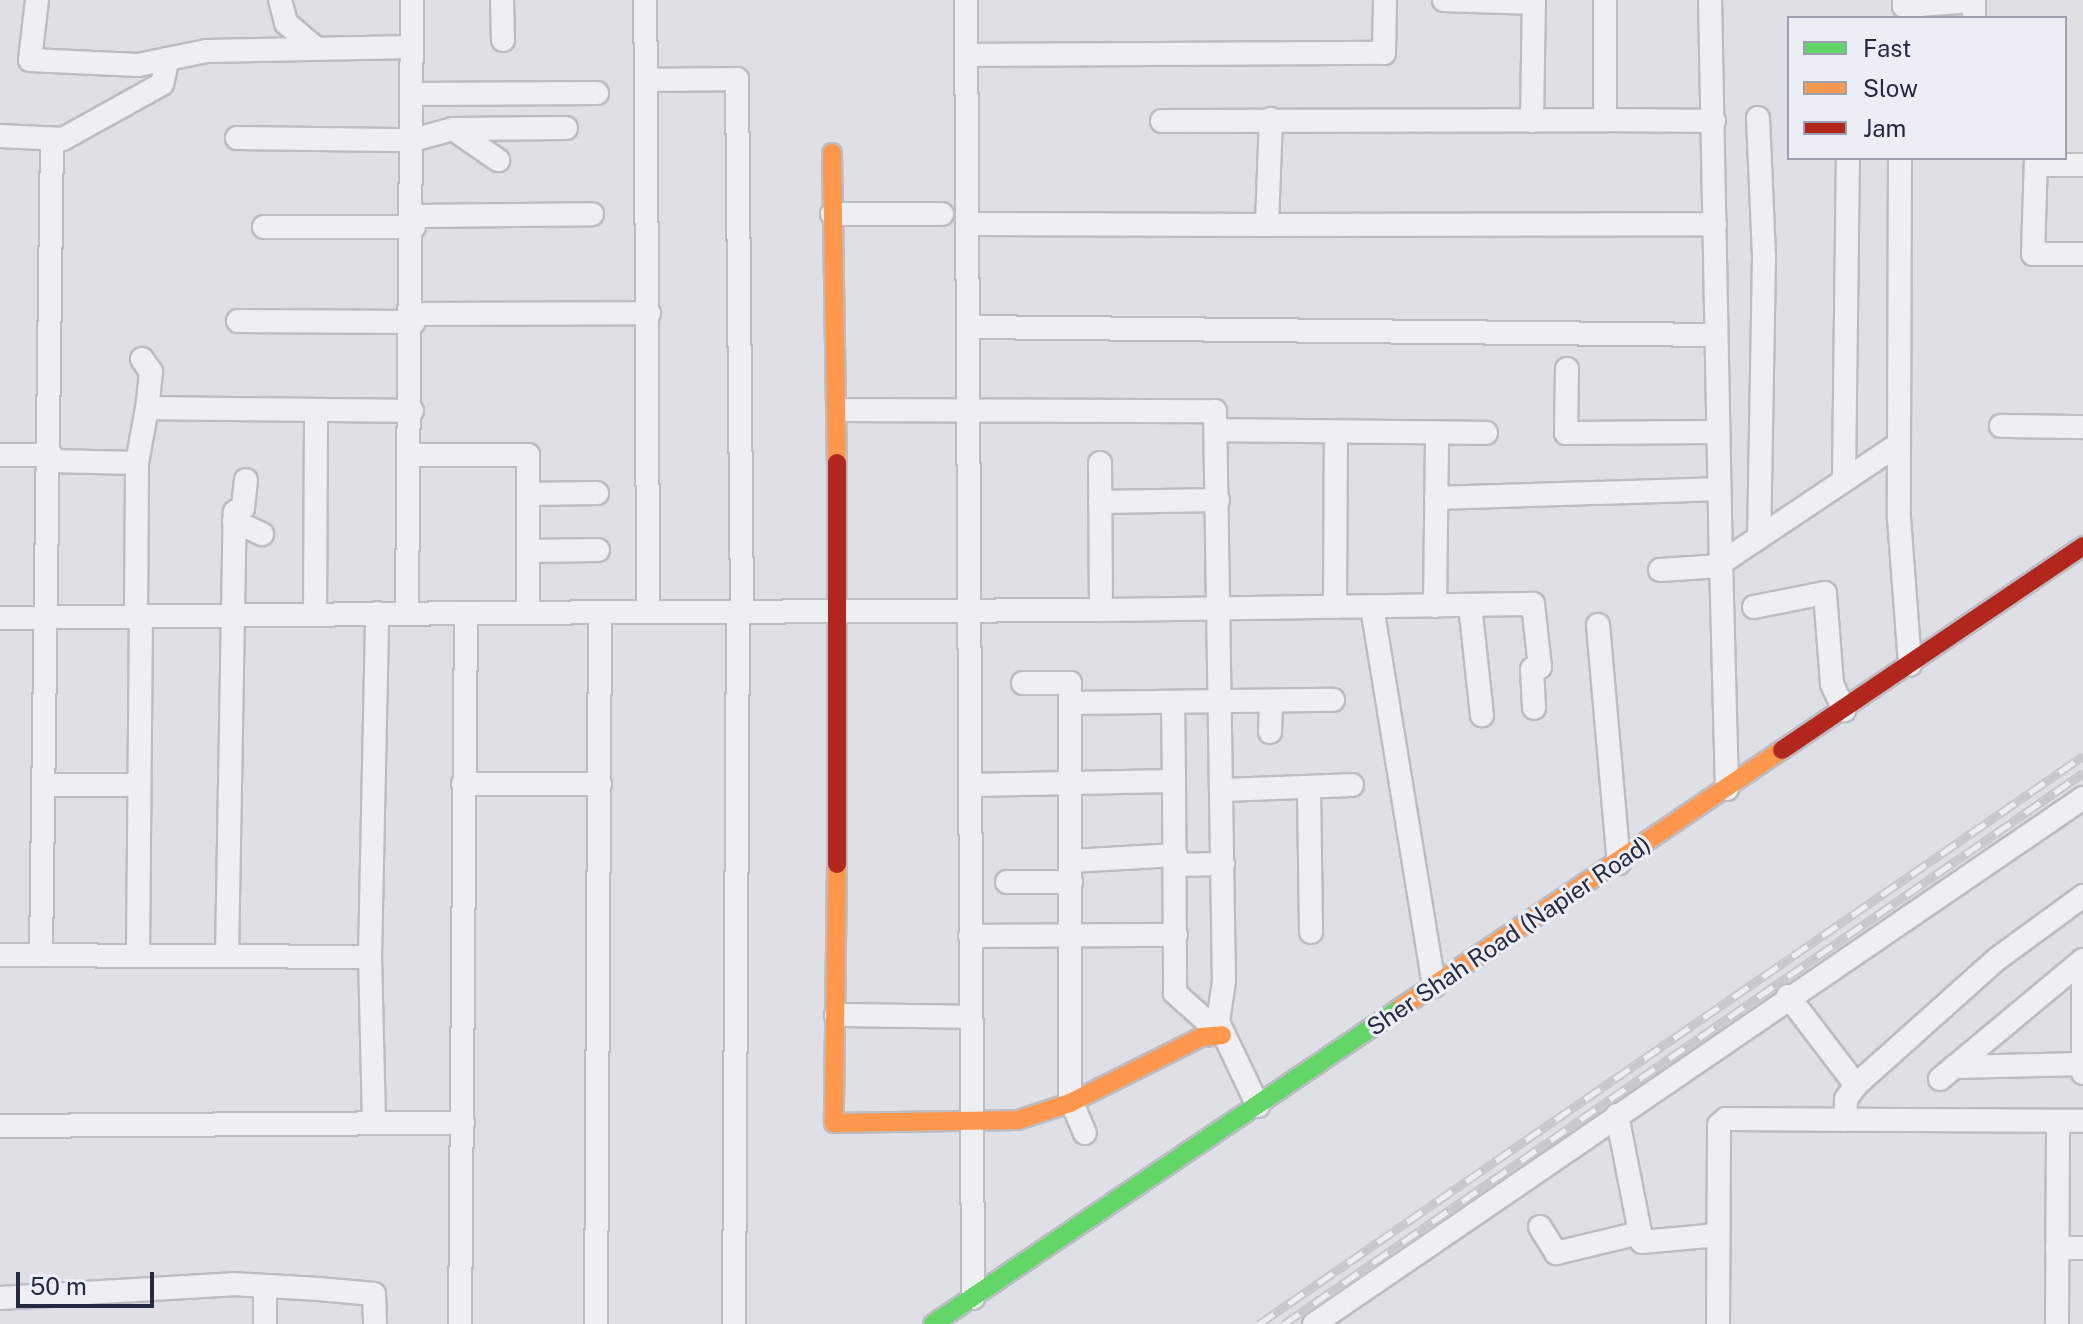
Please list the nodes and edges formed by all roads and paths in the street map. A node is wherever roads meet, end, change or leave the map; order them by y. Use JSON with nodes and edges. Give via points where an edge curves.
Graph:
{"nodes":[{"id":1,"x":37,"y":0,"type":"edge"},
{"id":2,"x":280,"y":0,"type":"edge"},
{"id":3,"x":412,"y":0,"type":"edge"},
{"id":4,"x":502,"y":0,"type":"edge"},
{"id":5,"x":645,"y":0,"type":"edge"},
{"id":6,"x":966,"y":0,"type":"edge"},
{"id":7,"x":1385,"y":0,"type":"edge"},
{"id":8,"x":1444,"y":0,"type":"edge"},
{"id":9,"x":1605,"y":0,"type":"edge"},
{"id":10,"x":1710,"y":0,"type":"edge"},
{"id":11,"x":1534,"y":1,"type":"edge"},
{"id":12,"x":1974,"y":6,"type":"edge"},
{"id":13,"x":1904,"y":8,"type":"edge"},
{"id":14,"x":292,"y":29,"type":"junction"},
{"id":15,"x":503,"y":40,"type":"dead end"},
{"id":16,"x":412,"y":47,"type":"junction"},
{"id":17,"x":316,"y":48,"type":"junction"},
{"id":18,"x":279,"y":49,"type":"junction"},
{"id":19,"x":966,"y":55,"type":"junction"},
{"id":20,"x":168,"y":59,"type":"junction"},
{"id":21,"x":646,"y":80,"type":"junction"},
{"id":22,"x":597,"y":93,"type":"dead end"},
{"id":23,"x":413,"y":94,"type":"junction"},
{"id":24,"x":1758,"y":118,"type":"dead end"},
{"id":25,"x":1271,"y":119,"type":"junction"},
{"id":26,"x":1605,"y":120,"type":"junction"},
{"id":27,"x":1162,"y":121,"type":"dead end"},
{"id":28,"x":1532,"y":121,"type":"junction"},
{"id":29,"x":1714,"y":121,"type":"junction"},
{"id":30,"x":566,"y":128,"type":"dead end"},
{"id":31,"x":453,"y":129,"type":"junction"},
{"id":32,"x":0,"y":136,"type":"edge"},
{"id":33,"x":237,"y":138,"type":"dead end"},
{"id":34,"x":52,"y":139,"type":"junction"},
{"id":35,"x":413,"y":140,"type":"junction"},
{"id":36,"x":832,"y":153,"type":"dead end"},
{"id":37,"x":498,"y":160,"type":"dead end"},
{"id":38,"x":1848,"y":160,"type":"edge"},
{"id":39,"x":1900,"y":160,"type":"edge"},
{"id":40,"x":2036,"y":162,"type":"edge"},
{"id":41,"x":2083,"y":165,"type":"edge"},
{"id":42,"x":592,"y":214,"type":"dead end"},
{"id":43,"x":832,"y":214,"type":"junction"},
{"id":44,"x":942,"y":214,"type":"dead end"},
{"id":45,"x":414,"y":221,"type":"junction"},
{"id":46,"x":968,"y":224,"type":"junction"},
{"id":47,"x":1715,"y":224,"type":"junction"},
{"id":48,"x":1267,"y":225,"type":"junction"},
{"id":49,"x":264,"y":227,"type":"dead end"},
{"id":50,"x":2083,"y":254,"type":"edge"},
{"id":51,"x":649,"y":313,"type":"junction"},
{"id":52,"x":414,"y":318,"type":"junction"},
{"id":53,"x":238,"y":321,"type":"dead end"},
{"id":54,"x":968,"y":327,"type":"junction"},
{"id":55,"x":1715,"y":335,"type":"junction"},
{"id":56,"x":142,"y":359,"type":"dead end"},
{"id":57,"x":1567,"y":369,"type":"dead end"},
{"id":58,"x":147,"y":408,"type":"junction"},
{"id":59,"x":838,"y":410,"type":"junction"},
{"id":60,"x":968,"y":410,"type":"junction"},
{"id":61,"x":316,"y":411,"type":"junction"},
{"id":62,"x":412,"y":411,"type":"junction"},
{"id":63,"x":2001,"y":426,"type":"dead end"},
{"id":64,"x":2083,"y":427,"type":"edge"},
{"id":65,"x":1216,"y":430,"type":"junction"},
{"id":66,"x":1336,"y":432,"type":"junction"},
{"id":67,"x":1715,"y":432,"type":"junction"},
{"id":68,"x":1437,"y":433,"type":"junction"},
{"id":69,"x":1486,"y":433,"type":"dead end"},
{"id":70,"x":1899,"y":444,"type":"junction"},
{"id":71,"x":0,"y":455,"type":"edge"},
{"id":72,"x":409,"y":455,"type":"junction"},
{"id":73,"x":50,"y":458,"type":"junction"},
{"id":74,"x":137,"y":463,"type":"junction"},
{"id":75,"x":1100,"y":463,"type":"dead end"},
{"id":76,"x":1844,"y":477,"type":"junction"},
{"id":77,"x":246,"y":480,"type":"dead end"},
{"id":78,"x":1715,"y":489,"type":"junction"},
{"id":79,"x":597,"y":493,"type":"dead end"},
{"id":80,"x":528,"y":494,"type":"junction"},
{"id":81,"x":1436,"y":498,"type":"junction"},
{"id":82,"x":1218,"y":500,"type":"junction"},
{"id":83,"x":1100,"y":502,"type":"junction"},
{"id":84,"x":234,"y":521,"type":"junction"},
{"id":85,"x":262,"y":534,"type":"dead end"},
{"id":86,"x":1759,"y":536,"type":"junction"},
{"id":87,"x":2083,"y":546,"type":"edge"},
{"id":88,"x":598,"y":550,"type":"dead end"},
{"id":89,"x":528,"y":551,"type":"junction"},
{"id":90,"x":1721,"y":566,"type":"junction"},
{"id":91,"x":2083,"y":569,"type":"edge"},
{"id":92,"x":1660,"y":570,"type":"dead end"},
{"id":93,"x":1470,"y":605,"type":"junction"},
{"id":94,"x":1435,"y":606,"type":"junction"},
{"id":95,"x":968,"y":607,"type":"junction"},
{"id":96,"x":1335,"y":607,"type":"junction"},
{"id":97,"x":1372,"y":607,"type":"junction"},
{"id":98,"x":1754,"y":607,"type":"dead end"},
{"id":99,"x":1220,"y":608,"type":"junction"},
{"id":100,"x":839,"y":609,"type":"junction"},
{"id":101,"x":1101,"y":610,"type":"junction"},
{"id":102,"x":648,"y":612,"type":"junction"},
{"id":103,"x":740,"y":612,"type":"junction"},
{"id":104,"x":315,"y":613,"type":"junction"},
{"id":105,"x":377,"y":613,"type":"junction"},
{"id":106,"x":407,"y":613,"type":"junction"},
{"id":107,"x":466,"y":613,"type":"junction"},
{"id":108,"x":528,"y":613,"type":"junction"},
{"id":109,"x":600,"y":613,"type":"junction"},
{"id":110,"x":231,"y":614,"type":"junction"},
{"id":111,"x":138,"y":615,"type":"junction"},
{"id":112,"x":49,"y":617,"type":"junction"},
{"id":113,"x":0,"y":618,"type":"edge"},
{"id":114,"x":1598,"y":625,"type":"dead end"},
{"id":115,"x":1910,"y":665,"type":"junction"},
{"id":116,"x":1023,"y":683,"type":"dead end"},
{"id":117,"x":1333,"y":700,"type":"dead end"},
{"id":118,"x":1221,"y":701,"type":"junction"},
{"id":119,"x":1271,"y":701,"type":"junction"},
{"id":120,"x":1173,"y":702,"type":"junction"},
{"id":121,"x":1070,"y":703,"type":"junction"},
{"id":122,"x":1534,"y":708,"type":"dead end"},
{"id":123,"x":1844,"y":710,"type":"junction"},
{"id":124,"x":1482,"y":715,"type":"dead end"},
{"id":125,"x":1270,"y":732,"type":"dead end"},
{"id":126,"x":1174,"y":781,"type":"junction"},
{"id":127,"x":463,"y":784,"type":"junction"},
{"id":128,"x":600,"y":784,"type":"junction"},
{"id":129,"x":45,"y":785,"type":"junction"},
{"id":130,"x":139,"y":785,"type":"junction"},
{"id":131,"x":970,"y":785,"type":"junction"},
{"id":132,"x":1352,"y":785,"type":"dead end"},
{"id":133,"x":1071,"y":786,"type":"junction"},
{"id":134,"x":1309,"y":787,"type":"junction"},
{"id":135,"x":1727,"y":789,"type":"junction"},
{"id":136,"x":1223,"y":790,"type":"junction"},
{"id":137,"x":2083,"y":798,"type":"edge"},
{"id":138,"x":1176,"y":860,"type":"junction"},
{"id":139,"x":1619,"y":863,"type":"junction"},
{"id":140,"x":1223,"y":864,"type":"junction"},
{"id":141,"x":1071,"y":872,"type":"junction"},
{"id":142,"x":1007,"y":882,"type":"dead end"},
{"id":143,"x":2083,"y":896,"type":"edge"},
{"id":144,"x":1311,"y":932,"type":"dead end"},
{"id":145,"x":1176,"y":935,"type":"junction"},
{"id":146,"x":970,"y":936,"type":"junction"},
{"id":147,"x":1071,"y":937,"type":"junction"},
{"id":148,"x":0,"y":955,"type":"edge"},
{"id":149,"x":41,"y":955,"type":"junction"},
{"id":150,"x":138,"y":955,"type":"junction"},
{"id":151,"x":227,"y":956,"type":"junction"},
{"id":152,"x":370,"y":957,"type":"junction"},
{"id":153,"x":2083,"y":960,"type":"edge"},
{"id":154,"x":1438,"y":992,"type":"junction"},
{"id":155,"x":1788,"y":996,"type":"junction"},
{"id":156,"x":836,"y":1015,"type":"junction"},
{"id":157,"x":971,"y":1017,"type":"junction"},
{"id":158,"x":1222,"y":1035,"type":"junction"},
{"id":159,"x":2082,"y":1053,"type":"edge"},
{"id":160,"x":2083,"y":1073,"type":"edge"},
{"id":161,"x":1856,"y":1085,"type":"junction"},
{"id":162,"x":1070,"y":1103,"type":"junction"},
{"id":163,"x":1258,"y":1106,"type":"junction"},
{"id":164,"x":1617,"y":1115,"type":"junction"},
{"id":165,"x":1845,"y":1120,"type":"junction"},
{"id":166,"x":2058,"y":1121,"type":"junction"},
{"id":167,"x":2083,"y":1121,"type":"edge"},
{"id":168,"x":374,"y":1123,"type":"junction"},
{"id":169,"x":463,"y":1123,"type":"junction"},
{"id":170,"x":972,"y":1123,"type":"junction"},
{"id":171,"x":0,"y":1126,"type":"edge"},
{"id":172,"x":1237,"y":1130,"type":"junction"},
{"id":173,"x":1085,"y":1133,"type":"dead end"},
{"id":174,"x":1540,"y":1227,"type":"dead end"},
{"id":175,"x":1640,"y":1233,"type":"junction"},
{"id":176,"x":1718,"y":1235,"type":"junction"},
{"id":177,"x":2057,"y":1248,"type":"junction"},
{"id":178,"x":2083,"y":1248,"type":"edge"},
{"id":179,"x":265,"y":1287,"type":"junction"},
{"id":180,"x":0,"y":1298,"type":"edge"},
{"id":181,"x":973,"y":1298,"type":"junction"},
{"id":182,"x":265,"y":1324,"type":"edge"},
{"id":183,"x":375,"y":1324,"type":"edge"},
{"id":184,"x":460,"y":1324,"type":"edge"},
{"id":185,"x":596,"y":1324,"type":"edge"},
{"id":186,"x":734,"y":1324,"type":"edge"},
{"id":187,"x":933,"y":1324,"type":"edge"},
{"id":188,"x":958,"y":1324,"type":"edge"},
{"id":189,"x":1314,"y":1324,"type":"edge"},
{"id":190,"x":1718,"y":1324,"type":"edge"},
{"id":191,"x":2057,"y":1324,"type":"edge"}],
"edges":[{"from":1,"to":20,"type":"street","via":[[30,60],[90,66]]},
{"from":2,"to":14,"type":"street"},
{"from":3,"to":16,"type":"street"},
{"from":4,"to":15,"type":"street"},
{"from":5,"to":21,"type":"street"},
{"from":6,"to":19,"type":"street"},
{"from":7,"to":19,"type":"street","via":[[1384,53]]},
{"from":8,"to":11,"type":"street"},
{"from":9,"to":26,"type":"street"},
{"from":10,"to":29,"type":"street"},
{"from":11,"to":28,"type":"street"},
{"from":12,"to":13,"type":"street"},
{"from":14,"to":17,"type":"street"},
{"from":14,"to":18,"type":"street"},
{"from":16,"to":17,"type":"street"},
{"from":16,"to":23,"type":"street"},
{"from":17,"to":18,"type":"street"},
{"from":18,"to":20,"type":"street"},
{"from":19,"to":46,"type":"street"},
{"from":20,"to":34,"type":"street","via":[[162,84]]},
{"from":21,"to":51,"type":"street"},
{"from":21,"to":103,"type":"street","via":[[737,79]]},
{"from":22,"to":23,"type":"street"},
{"from":23,"to":35,"type":"street"},
{"from":24,"to":86,"type":"street","via":[[1764,258]]},
{"from":25,"to":27,"type":"street"},
{"from":25,"to":28,"type":"street"},
{"from":25,"to":48,"type":"street"},
{"from":26,"to":28,"type":"street"},
{"from":26,"to":29,"type":"street"},
{"from":29,"to":47,"type":"street"},
{"from":30,"to":31,"type":"street"},
{"from":31,"to":35,"type":"street"},
{"from":31,"to":37,"type":"street"},
{"from":32,"to":34,"type":"street"},
{"from":33,"to":35,"type":"street"},
{"from":34,"to":73,"type":"street"},
{"from":35,"to":45,"type":"street"},
{"from":36,"to":43,"type":"main road"},
{"from":38,"to":76,"type":"street"},
{"from":39,"to":70,"type":"street"},
{"from":40,"to":41,"type":"street"},
{"from":40,"to":50,"type":"street","via":[[2033,254]]},
{"from":42,"to":45,"type":"street"},
{"from":43,"to":44,"type":"street"},
{"from":43,"to":59,"type":"main road"},
{"from":45,"to":49,"type":"street"},
{"from":45,"to":52,"type":"street"},
{"from":46,"to":48,"type":"street"},
{"from":46,"to":54,"type":"street"},
{"from":47,"to":48,"type":"street"},
{"from":47,"to":55,"type":"street"},
{"from":51,"to":52,"type":"street"},
{"from":51,"to":102,"type":"street"},
{"from":52,"to":53,"type":"street"},
{"from":52,"to":62,"type":"street"},
{"from":54,"to":55,"type":"street"},
{"from":54,"to":60,"type":"street"},
{"from":55,"to":67,"type":"street"},
{"from":56,"to":58,"type":"street","via":[[151,372]]},
{"from":57,"to":67,"type":"street","via":[[1566,433]]},
{"from":58,"to":61,"type":"street"},
{"from":58,"to":74,"type":"street"},
{"from":59,"to":60,"type":"street"},
{"from":59,"to":100,"type":"main road"},
{"from":60,"to":65,"type":"street","via":[[1215,411]]},
{"from":60,"to":95,"type":"street"},
{"from":61,"to":62,"type":"street"},
{"from":61,"to":104,"type":"street"},
{"from":62,"to":72,"type":"street"},
{"from":63,"to":64,"type":"street"},
{"from":65,"to":66,"type":"street"},
{"from":65,"to":82,"type":"street"},
{"from":66,"to":68,"type":"street"},
{"from":66,"to":96,"type":"street"},
{"from":67,"to":78,"type":"street"},
{"from":68,"to":69,"type":"street"},
{"from":68,"to":81,"type":"street"},
{"from":70,"to":76,"type":"street"},
{"from":70,"to":115,"type":"street"},
{"from":71,"to":73,"type":"street"},
{"from":72,"to":80,"type":"street","via":[[528,455]]},
{"from":72,"to":106,"type":"street"},
{"from":73,"to":74,"type":"street"},
{"from":73,"to":112,"type":"street"},
{"from":74,"to":111,"type":"street"},
{"from":75,"to":83,"type":"street"},
{"from":76,"to":86,"type":"street"},
{"from":77,"to":84,"type":"street"},
{"from":78,"to":81,"type":"street"},
{"from":78,"to":90,"type":"street"},
{"from":79,"to":80,"type":"street"},
{"from":80,"to":89,"type":"street"},
{"from":81,"to":94,"type":"street"},
{"from":82,"to":83,"type":"street"},
{"from":82,"to":99,"type":"street"},
{"from":83,"to":101,"type":"street"},
{"from":84,"to":85,"type":"street"},
{"from":84,"to":110,"type":"street"},
{"from":86,"to":90,"type":"street"},
{"from":87,"to":115,"type":"main road","name":"Sher Shah Road (Napier Road)"},
{"from":88,"to":89,"type":"street"},
{"from":89,"to":108,"type":"street"},
{"from":90,"to":92,"type":"street"},
{"from":90,"to":135,"type":"street"},
{"from":91,"to":154,"type":"main road","name":"Sher Shah Road (Napier Road)"},
{"from":93,"to":94,"type":"street"},
{"from":93,"to":122,"type":"street","via":[[1533,604],[1540,667],[1532,669]]},
{"from":93,"to":124,"type":"street"},
{"from":94,"to":97,"type":"street"},
{"from":95,"to":100,"type":"street"},
{"from":95,"to":101,"type":"street"},
{"from":95,"to":131,"type":"street"},
{"from":96,"to":97,"type":"street"},
{"from":96,"to":99,"type":"street"},
{"from":97,"to":154,"type":"street"},
{"from":98,"to":123,"type":"street","via":[[1825,593],[1832,684]]},
{"from":99,"to":101,"type":"street"},
{"from":99,"to":118,"type":"street"},
{"from":100,"to":103,"type":"street"},
{"from":100,"to":156,"type":"main road"},
{"from":102,"to":103,"type":"street"},
{"from":102,"to":109,"type":"street"},
{"from":103,"to":186,"type":"street"},
{"from":104,"to":105,"type":"street"},
{"from":104,"to":110,"type":"street"},
{"from":105,"to":106,"type":"street"},
{"from":105,"to":152,"type":"street"},
{"from":106,"to":107,"type":"street"},
{"from":107,"to":108,"type":"street"},
{"from":107,"to":127,"type":"street"},
{"from":108,"to":109,"type":"street"},
{"from":109,"to":128,"type":"street"},
{"from":110,"to":111,"type":"street"},
{"from":110,"to":151,"type":"street"},
{"from":111,"to":112,"type":"street"},
{"from":111,"to":130,"type":"street"},
{"from":112,"to":113,"type":"street"},
{"from":112,"to":129,"type":"street"},
{"from":114,"to":139,"type":"street"},
{"from":115,"to":123,"type":"main road","name":"Sher Shah Road (Napier Road)"},
{"from":116,"to":121,"type":"street","via":[[1070,683]]},
{"from":117,"to":119,"type":"street"},
{"from":118,"to":119,"type":"street"},
{"from":118,"to":120,"type":"street"},
{"from":118,"to":136,"type":"street"},
{"from":119,"to":125,"type":"street"},
{"from":120,"to":121,"type":"street"},
{"from":120,"to":126,"type":"street"},
{"from":121,"to":133,"type":"street"},
{"from":123,"to":135,"type":"main road","name":"Sher Shah Road (Napier Road)"},
{"from":126,"to":133,"type":"street"},
{"from":126,"to":138,"type":"street"},
{"from":127,"to":128,"type":"street"},
{"from":127,"to":169,"type":"street"},
{"from":128,"to":185,"type":"street"},
{"from":129,"to":130,"type":"street"},
{"from":129,"to":149,"type":"street"},
{"from":130,"to":150,"type":"street"},
{"from":131,"to":133,"type":"street"},
{"from":131,"to":146,"type":"street"},
{"from":132,"to":134,"type":"street"},
{"from":133,"to":141,"type":"street"},
{"from":134,"to":136,"type":"street"},
{"from":134,"to":144,"type":"street"},
{"from":135,"to":139,"type":"main road","name":"Sher Shah Road (Napier Road)"},
{"from":136,"to":140,"type":"street"},
{"from":137,"to":155,"type":"street"},
{"from":138,"to":140,"type":"street"},
{"from":138,"to":141,"type":"street"},
{"from":138,"to":145,"type":"street"},
{"from":139,"to":154,"type":"main road","name":"Sher Shah Road (Napier Road)"},
{"from":140,"to":158,"type":"street"},
{"from":141,"to":142,"type":"street"},
{"from":141,"to":147,"type":"street"},
{"from":143,"to":161,"type":"street","via":[[2019,941]]},
{"from":145,"to":147,"type":"street"},
{"from":145,"to":158,"type":"street","via":[[1175,993]]},
{"from":146,"to":147,"type":"street"},
{"from":146,"to":157,"type":"street"},
{"from":147,"to":162,"type":"street"},
{"from":148,"to":149,"type":"street"},
{"from":149,"to":150,"type":"street"},
{"from":150,"to":151,"type":"street"},
{"from":151,"to":152,"type":"street"},
{"from":152,"to":168,"type":"street"},
{"from":153,"to":159,"type":"street"},
{"from":153,"to":159,"type":"street","via":[[1947,1073]]},
{"from":154,"to":163,"type":"main road","name":"Sher Shah Road (Napier Road)"},
{"from":154,"to":172,"type":"main road","name":"Sher Shah Road (Napier Road)"},
{"from":155,"to":161,"type":"street"},
{"from":155,"to":164,"type":"street"},
{"from":156,"to":157,"type":"street"},
{"from":156,"to":170,"type":"main road","via":[[834,1123]]},
{"from":157,"to":170,"type":"street"},
{"from":158,"to":162,"type":"main road","via":[[1201,1037]]},
{"from":158,"to":163,"type":"street"},
{"from":159,"to":160,"type":"street"},
{"from":161,"to":165,"type":"street","via":[[1846,1099]]},
{"from":162,"to":170,"type":"main road","via":[[1018,1120]]},
{"from":162,"to":173,"type":"street"},
{"from":163,"to":172,"type":"main road","name":"Sher Shah Road (Napier Road)"},
{"from":164,"to":175,"type":"street"},
{"from":164,"to":189,"type":"street"},
{"from":165,"to":166,"type":"street"},
{"from":165,"to":176,"type":"street","via":[[1726,1119],[1719,1125]]},
{"from":166,"to":167,"type":"street"},
{"from":166,"to":177,"type":"street"},
{"from":168,"to":169,"type":"street"},
{"from":168,"to":171,"type":"street"},
{"from":169,"to":184,"type":"street"},
{"from":170,"to":181,"type":"street"},
{"from":172,"to":181,"type":"main road","name":"Sher Shah Road (Napier Road)"},
{"from":172,"to":188,"type":"main road","name":"Sher Shah Road (Napier Road)"},
{"from":174,"to":175,"type":"street","via":[[1556,1253]]},
{"from":175,"to":176,"type":"street","via":[[1642,1242]]},
{"from":176,"to":190,"type":"street"},
{"from":177,"to":178,"type":"street"},
{"from":177,"to":191,"type":"street"},
{"from":179,"to":180,"type":"street"},
{"from":179,"to":182,"type":"street"},
{"from":179,"to":183,"type":"street","via":[[374,1294]]},
{"from":181,"to":187,"type":"main road","name":"Sher Shah Road (Napier Road)"}]}
